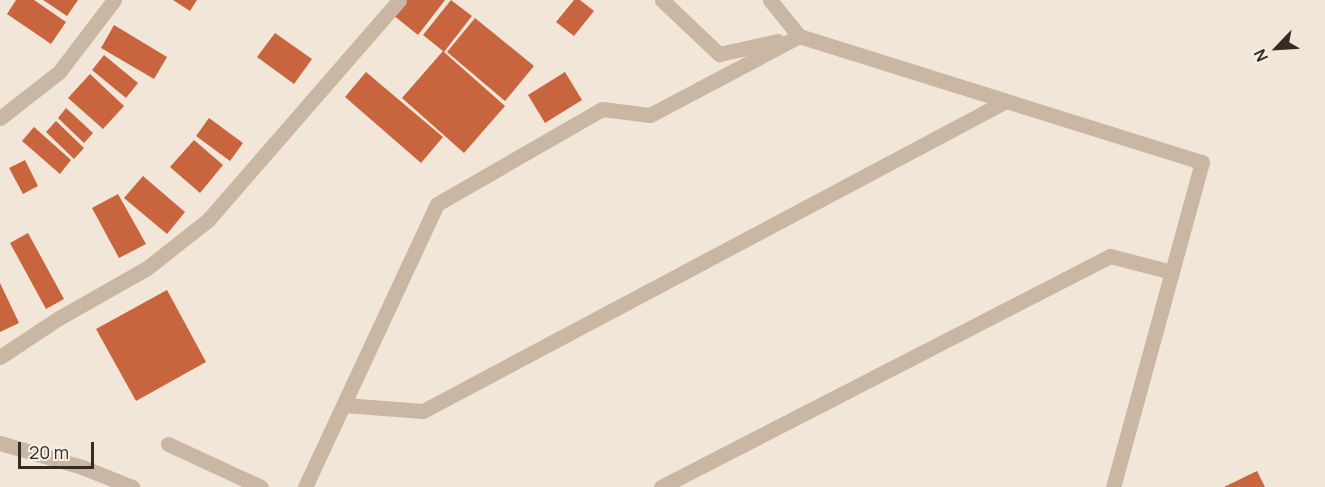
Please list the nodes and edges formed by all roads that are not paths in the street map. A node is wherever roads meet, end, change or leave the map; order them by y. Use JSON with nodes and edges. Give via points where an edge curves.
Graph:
{"nodes":[{"id":1,"x":114,"y":0,"type":"edge"},
{"id":2,"x":399,"y":0,"type":"edge"},
{"id":3,"x":662,"y":0,"type":"edge"},
{"id":4,"x":770,"y":0,"type":"edge"},
{"id":5,"x":799,"y":36,"type":"junction"},
{"id":6,"x":1006,"y":101,"type":"junction"},
{"id":7,"x":0,"y":118,"type":"edge"},
{"id":8,"x":1172,"y":272,"type":"junction"},
{"id":9,"x":0,"y":357,"type":"edge"},
{"id":10,"x":344,"y":405,"type":"junction"},
{"id":11,"x":0,"y":443,"type":"edge"},
{"id":12,"x":168,"y":444,"type":"dead end"},
{"id":13,"x":132,"y":487,"type":"edge"},
{"id":14,"x":261,"y":487,"type":"edge"},
{"id":15,"x":305,"y":487,"type":"edge"},
{"id":16,"x":661,"y":487,"type":"edge"},
{"id":17,"x":1113,"y":487,"type":"edge"}],
"edges":[{"from":1,"to":7,"type":"street","via":[[59,72]]},
{"from":2,"to":9,"type":"street","via":[[208,220],[147,268]]},
{"from":3,"to":5,"type":"street","via":[[719,54]]},
{"from":4,"to":5,"type":"street"},
{"from":5,"to":6,"type":"street"},
{"from":5,"to":10,"type":"street","via":[[650,115],[602,110],[437,204]]},
{"from":6,"to":8,"type":"street","via":[[1202,162]]},
{"from":6,"to":10,"type":"street","via":[[423,411]]},
{"from":8,"to":16,"type":"street","via":[[1110,256]]},
{"from":8,"to":17,"type":"street"},
{"from":10,"to":15,"type":"street"},
{"from":11,"to":13,"type":"street","via":[[82,467]]},
{"from":12,"to":14,"type":"street"}]}
